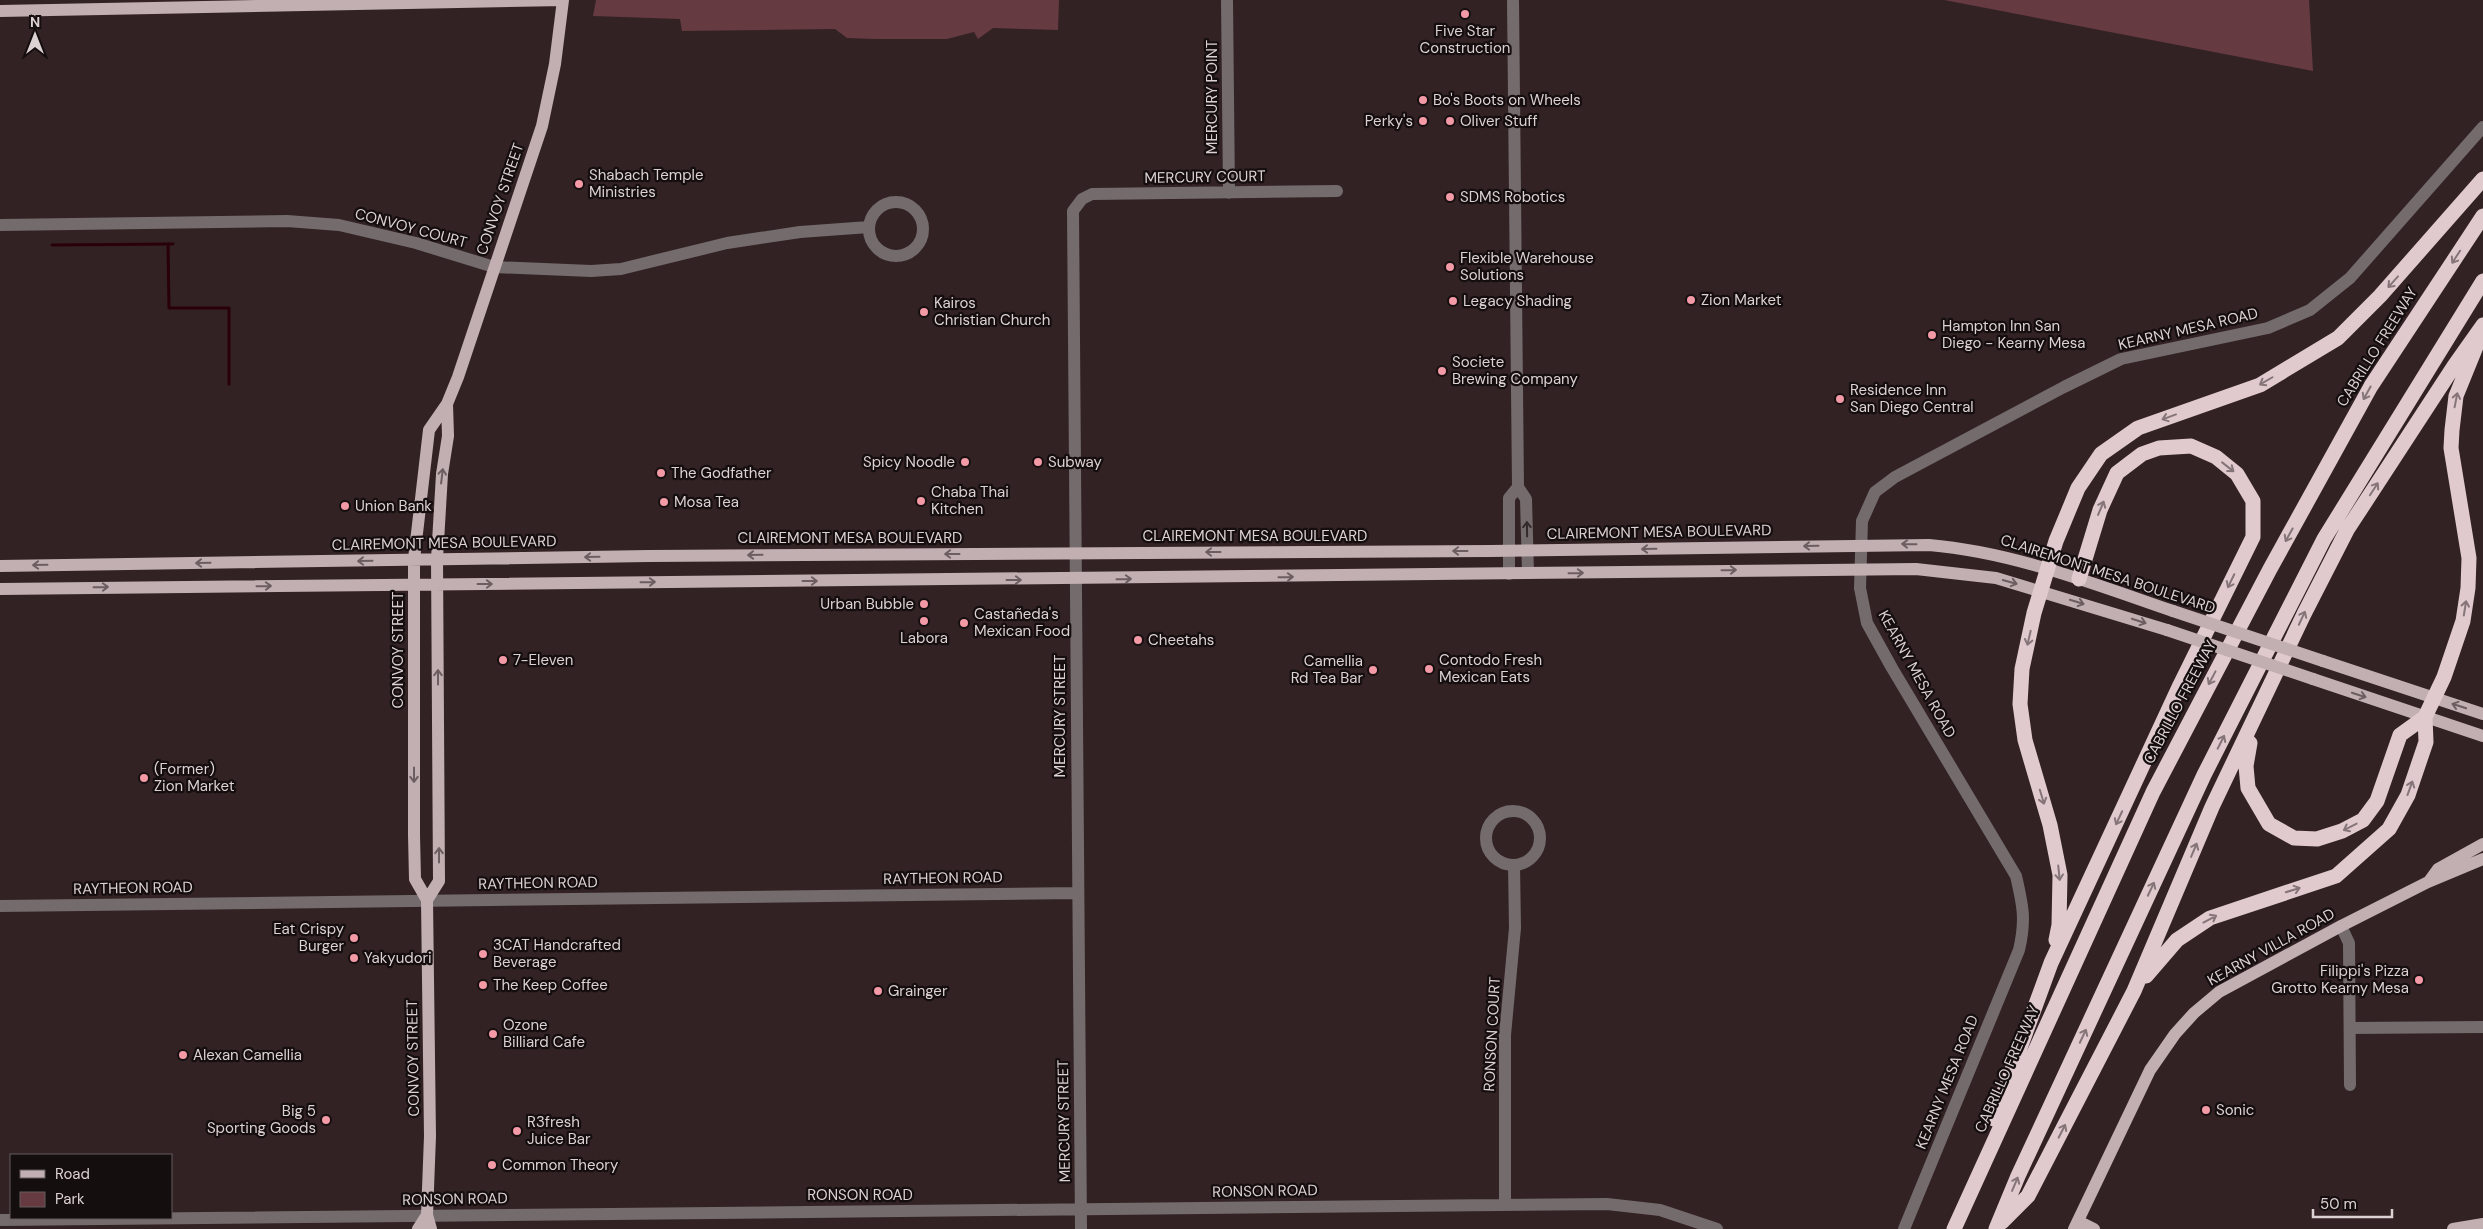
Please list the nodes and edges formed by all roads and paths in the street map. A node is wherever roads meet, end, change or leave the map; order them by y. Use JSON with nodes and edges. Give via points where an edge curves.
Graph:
{"nodes":[{"id":1,"x":563,"y":0,"type":"edge"},
{"id":2,"x":1227,"y":0,"type":"edge"},
{"id":3,"x":1513,"y":0,"type":"edge"},
{"id":4,"x":0,"y":11,"type":"edge"},
{"id":5,"x":2483,"y":127,"type":"edge"},
{"id":6,"x":2483,"y":179,"type":"edge"},
{"id":7,"x":1337,"y":190,"type":"dead end"},
{"id":8,"x":1229,"y":193,"type":"junction"},
{"id":9,"x":1077,"y":203,"type":"joint"},
{"id":10,"x":2483,"y":216,"type":"edge"},
{"id":11,"x":0,"y":225,"type":"edge"},
{"id":12,"x":869,"y":227,"type":"junction"},
{"id":13,"x":494,"y":267,"type":"junction"},
{"id":14,"x":2483,"y":281,"type":"edge"},
{"id":15,"x":2483,"y":325,"type":"edge"},
{"id":16,"x":2483,"y":331,"type":"edge"},
{"id":17,"x":447,"y":404,"type":"junction"},
{"id":18,"x":1518,"y":487,"type":"junction"},
{"id":19,"x":1860,"y":544,"type":"junction"},
{"id":20,"x":1509,"y":551,"type":"junction"},
{"id":21,"x":1527,"y":551,"type":"junction"},
{"id":22,"x":1075,"y":553,"type":"junction"},
{"id":23,"x":414,"y":559,"type":"junction"},
{"id":24,"x":437,"y":559,"type":"junction"},
{"id":25,"x":0,"y":566,"type":"edge"},
{"id":26,"x":1860,"y":568,"type":"junction"},
{"id":27,"x":2047,"y":569,"type":"junction"},
{"id":28,"x":1509,"y":574,"type":"junction"},
{"id":29,"x":1528,"y":574,"type":"junction"},
{"id":30,"x":1075,"y":579,"type":"junction"},
{"id":31,"x":2079,"y":579,"type":"junction"},
{"id":32,"x":414,"y":583,"type":"junction"},
{"id":33,"x":437,"y":583,"type":"junction"},
{"id":34,"x":0,"y":588,"type":"edge"},
{"id":35,"x":2041,"y":591,"type":"junction"},
{"id":36,"x":2435,"y":698,"type":"junction"},
{"id":37,"x":2483,"y":714,"type":"edge"},
{"id":38,"x":2425,"y":717,"type":"junction"},
{"id":39,"x":2252,"y":726,"type":"junction"},
{"id":40,"x":2483,"y":736,"type":"edge"},
{"id":41,"x":2483,"y":844,"type":"edge"},
{"id":42,"x":2483,"y":860,"type":"edge"},
{"id":43,"x":1514,"y":865,"type":"junction"},
{"id":44,"x":2428,"y":882,"type":"junction"},
{"id":45,"x":1077,"y":893,"type":"junction"},
{"id":46,"x":428,"y":900,"type":"junction"},
{"id":47,"x":0,"y":906,"type":"edge"},
{"id":48,"x":2341,"y":926,"type":"junction"},
{"id":49,"x":2051,"y":963,"type":"junction"},
{"id":50,"x":2134,"y":991,"type":"junction"},
{"id":51,"x":2483,"y":1027,"type":"edge"},
{"id":52,"x":2350,"y":1028,"type":"junction"},
{"id":53,"x":2350,"y":1086,"type":"dead end"},
{"id":54,"x":1504,"y":1205,"type":"junction"},
{"id":55,"x":1081,"y":1209,"type":"junction"},
{"id":56,"x":427,"y":1215,"type":"junction"},
{"id":57,"x":172,"y":1218,"type":"edge"},
{"id":58,"x":85,"y":1219,"type":"edge"},
{"id":59,"x":0,"y":1220,"type":"edge"},
{"id":60,"x":2483,"y":1224,"type":"edge"},
{"id":61,"x":2076,"y":1225,"type":"edge"},
{"id":62,"x":418,"y":1229,"type":"edge"},
{"id":63,"x":431,"y":1229,"type":"edge"},
{"id":64,"x":1081,"y":1229,"type":"edge"},
{"id":65,"x":1717,"y":1229,"type":"edge"},
{"id":66,"x":1904,"y":1229,"type":"edge"},
{"id":67,"x":1954,"y":1229,"type":"edge"},
{"id":68,"x":1996,"y":1229,"type":"edge"},
{"id":69,"x":2094,"y":1229,"type":"edge"},
{"id":70,"x":2452,"y":1229,"type":"edge"}],
"edges":[{"from":1,"to":4,"type":"main road"},
{"from":1,"to":13,"type":"main road","name":"CONVOY STREET","via":[[555,64],[542,126]]},
{"from":2,"to":8,"type":"street","name":"MERCURY POINT"},
{"from":3,"to":18,"type":"street"},
{"from":5,"to":19,"type":"street","name":"KEARNY MESA ROAD","via":[[2350,278],[2310,310],[2268,328],[2121,360],[2064,387],[1900,474],[1876,492],[1862,521]]},
{"from":6,"to":27,"type":"highway","one_way":true,"via":[[2380,296],[2338,338],[2260,385],[2138,428],[2101,454],[2078,488]]},
{"from":7,"to":8,"type":"street","name":"MERCURY COURT"},
{"from":8,"to":9,"type":"street","name":"MERCURY COURT","via":[[1092,194]]},
{"from":9,"to":22,"type":"street","name":"MERCURY STREET","via":[[1072,211]]},
{"from":10,"to":67,"type":"highway","name":"CABRILLO FREEWAY","one_way":true,"via":[[2371,386],[2175,749]]},
{"from":11,"to":13,"type":"street","name":"CONVOY COURT","via":[[287,222],[339,226],[416,243]]},
{"from":12,"to":12,"type":"street","via":[[876,247],[890,255],[908,253],[921,240],[923,231],[919,215],[913,208],[899,202],[883,205],[876,211]]},
{"from":12,"to":13,"type":"street","name":"CONVOY COURT","via":[[800,232],[727,243],[621,269]]},
{"from":13,"to":17,"type":"main road","name":"CONVOY STREET"},
{"from":68,"to":14,"type":"highway","one_way":true,"via":[[2204,775],[2320,548]]},
{"from":39,"to":15,"type":"highway","one_way":true,"via":[[2347,530]]},
{"from":36,"to":16,"type":"highway","one_way":true,"via":[[2463,621],[2468,588],[2469,558],[2451,448],[2452,430],[2456,396]]},
{"from":17,"to":23,"type":"main road","name":"CONVOY STREET","via":[[429,430]]},
{"from":24,"to":17,"type":"main road","name":"CONVOY STREET","one_way":true,"via":[[442,474],[448,436]]},
{"from":18,"to":20,"type":"street","via":[[1509,498]]},
{"from":21,"to":18,"type":"street","one_way":true,"via":[[1526,499]]},
{"from":19,"to":21,"type":"main road","name":"CLAIREMONT MESA BOULEVARD","one_way":true},
{"from":19,"to":26,"type":"street","name":"KEARNY MESA ROAD"},
{"from":27,"to":19,"type":"main road","name":"CLAIREMONT MESA BOULEVARD","one_way":true,"via":[[1958,547]]},
{"from":20,"to":21,"type":"main road","name":"CLAIREMONT MESA BOULEVARD"},
{"from":20,"to":22,"type":"main road","name":"CLAIREMONT MESA BOULEVARD","one_way":true},
{"from":20,"to":28,"type":"street"},
{"from":21,"to":29,"type":"street"},
{"from":22,"to":24,"type":"main road","name":"CLAIREMONT MESA BOULEVARD","one_way":true},
{"from":22,"to":30,"type":"street","name":"MERCURY STREET"},
{"from":23,"to":24,"type":"main road","name":"CLAIREMONT MESA BOULEVARD"},
{"from":23,"to":25,"type":"main road","name":"CLAIREMONT MESA BOULEVARD","one_way":true},
{"from":23,"to":32,"type":"main road","name":"CONVOY STREET"},
{"from":24,"to":33,"type":"main road","name":"CONVOY STREET"},
{"from":29,"to":26,"type":"main road","one_way":true},
{"from":26,"to":35,"type":"main road","one_way":true,"via":[[1941,570],[1979,575]]},
{"from":26,"to":66,"type":"street","name":"KEARNY MESA ROAD","via":[[1861,599],[1867,622],[2016,876],[2024,910],[2019,950]]},
{"from":27,"to":31,"type":"main road","name":"CLAIREMONT MESA BOULEVARD"},
{"from":27,"to":35,"type":"highway"},
{"from":28,"to":29,"type":"main road"},
{"from":30,"to":28,"type":"main road","one_way":true},
{"from":33,"to":30,"type":"main road","one_way":true},
{"from":30,"to":45,"type":"street","name":"MERCURY STREET"},
{"from":31,"to":36,"type":"main road","name":"CLAIREMONT MESA BOULEVARD","bridge":true},
{"from":31,"to":49,"type":"highway","one_way":true,"via":[[2100,510],[2117,473],[2142,454],[2159,448],[2191,446],[2216,457],[2237,474],[2252,501],[2252,537]]},
{"from":32,"to":33,"type":"main road"},
{"from":34,"to":32,"type":"main road","one_way":true},
{"from":32,"to":46,"type":"main road","name":"CONVOY STREET","one_way":true,"via":[[415,879]]},
{"from":46,"to":33,"type":"main road","name":"CONVOY STREET","one_way":true,"via":[[439,881]]},
{"from":35,"to":38,"type":"main road","one_way":true,"bridge":true},
{"from":35,"to":49,"type":"highway","one_way":true,"via":[[2022,669],[2020,704],[2025,740],[2050,825],[2060,875],[2059,926]]},
{"from":37,"to":36,"type":"main road","name":"CLAIREMONT MESA BOULEVARD","one_way":true},
{"from":36,"to":38,"type":"highway"},
{"from":38,"to":39,"type":"highway","one_way":true,"via":[[2400,735],[2377,801],[2363,820],[2317,839],[2294,838],[2269,824],[2258,807],[2248,788],[2246,766]]},
{"from":38,"to":40,"type":"main road"},
{"from":50,"to":38,"type":"highway","one_way":true,"via":[[2177,940],[2210,918],[2336,876],[2388,829],[2408,795],[2426,742]]},
{"from":50,"to":39,"type":"highway","one_way":true,"via":[[2212,807]]},
{"from":41,"to":44,"type":"main road","name":"KEARNY VILLA ROAD","via":[[2438,868]]},
{"from":42,"to":44,"type":"main road","name":"KEARNY VILLA ROAD"},
{"from":43,"to":43,"type":"street","via":[[1532,858],[1540,841],[1535,822],[1525,814],[1513,812],[1495,818],[1488,829],[1487,842],[1496,858]]},
{"from":43,"to":54,"type":"street","name":"RONSON COURT","via":[[1515,928],[1504,1035]]},
{"from":44,"to":48,"type":"main road","name":"KEARNY VILLA ROAD"},
{"from":45,"to":46,"type":"street","name":"RAYTHEON ROAD"},
{"from":45,"to":55,"type":"street","name":"MERCURY STREET"},
{"from":46,"to":47,"type":"street","name":"RAYTHEON ROAD"},
{"from":46,"to":56,"type":"main road","name":"CONVOY STREET","via":[[430,1136]]},
{"from":48,"to":52,"type":"street","via":[[2348,943]]},
{"from":48,"to":61,"type":"main road","name":"KEARNY VILLA ROAD","via":[[2219,992],[2175,1034],[2150,1070]]},
{"from":49,"to":67,"type":"highway"},
{"from":68,"to":50,"type":"highway","one_way":true,"via":[[2028,1196]]},
{"from":51,"to":52,"type":"street"},
{"from":52,"to":53,"type":"street"},
{"from":54,"to":55,"type":"street","name":"RONSON ROAD"},
{"from":54,"to":65,"type":"street","name":"RONSON ROAD","via":[[1640,1206]]},
{"from":55,"to":56,"type":"street","name":"RONSON ROAD"},
{"from":55,"to":64,"type":"street","name":"MERCURY STREET"},
{"from":56,"to":57,"type":"street","name":"RONSON ROAD"},
{"from":56,"to":62,"type":"main road"},
{"from":56,"to":63,"type":"main road","name":"CONVOY STREET"},
{"from":58,"to":59,"type":"street","name":"RONSON ROAD"},
{"from":60,"to":70,"type":"main road"},
{"from":61,"to":69,"type":"main road"}]}
